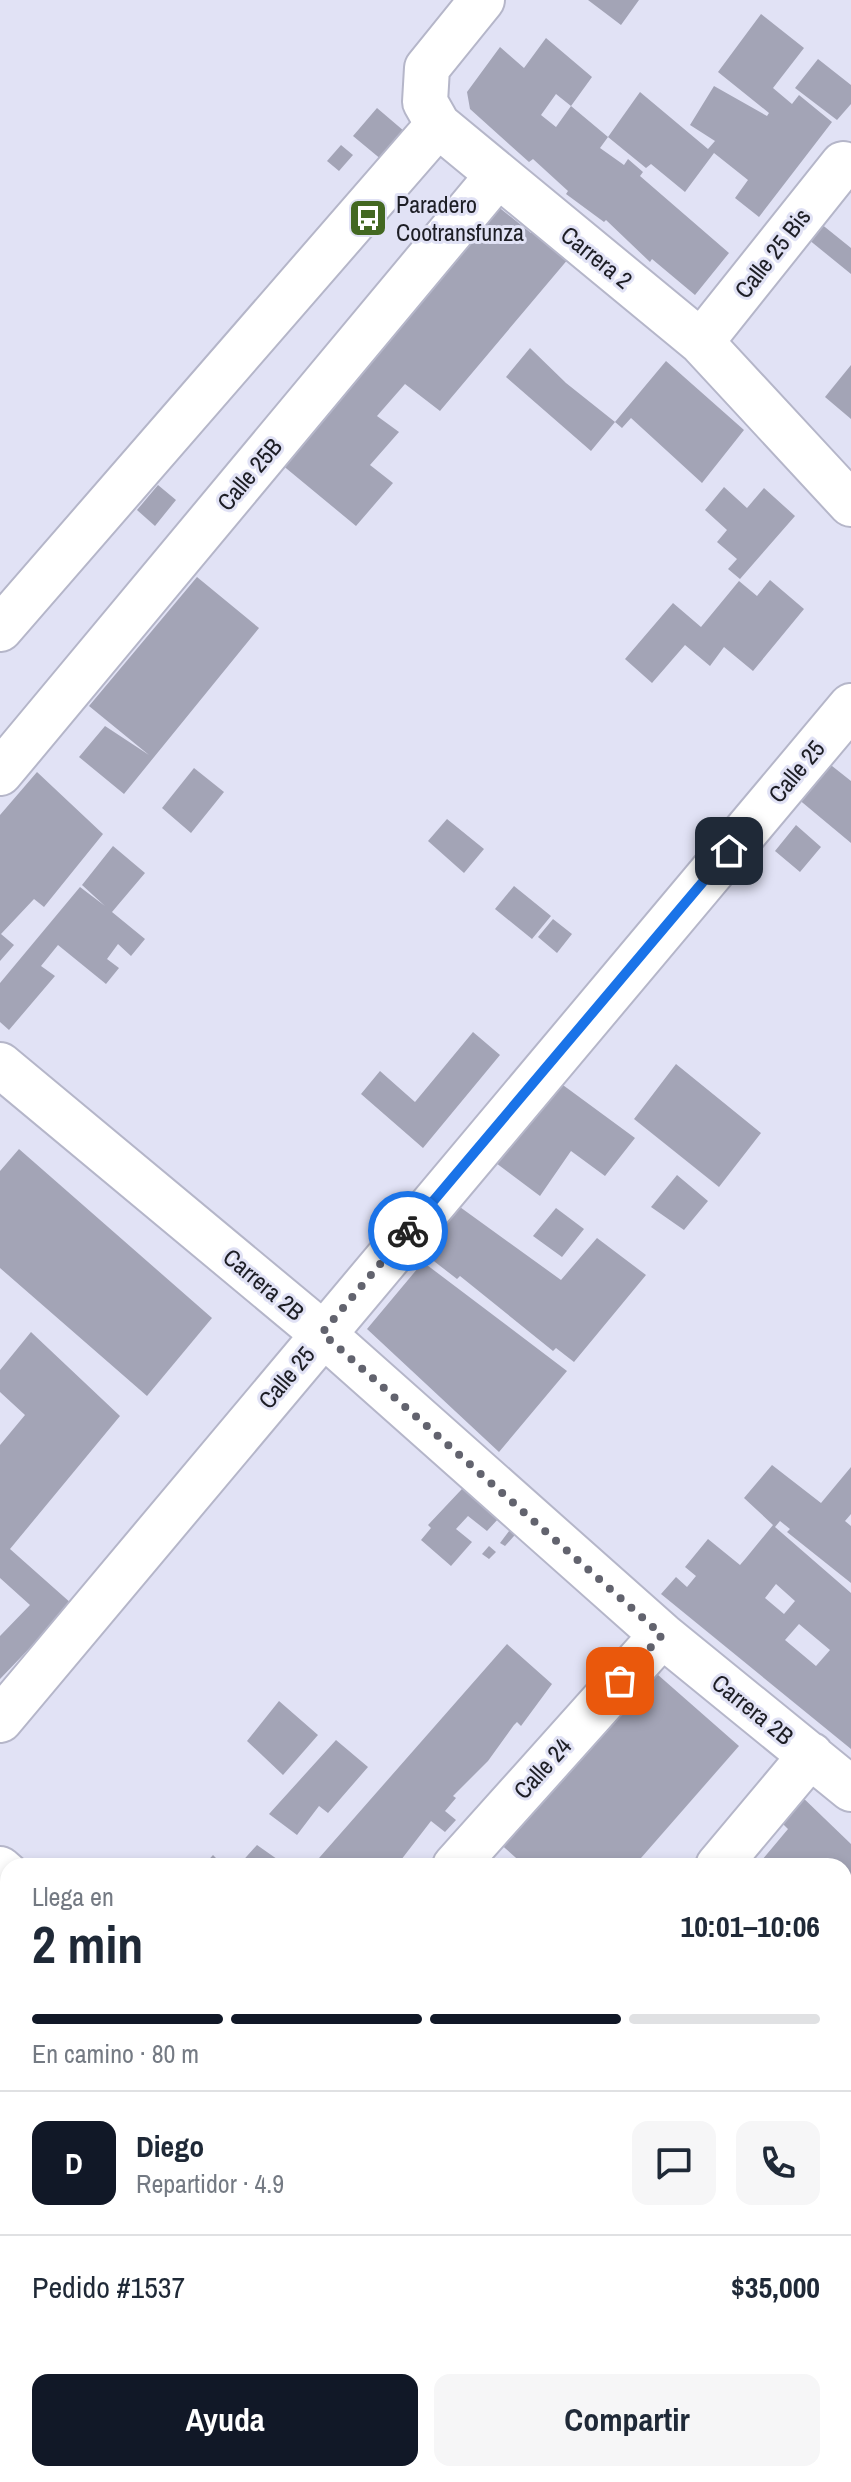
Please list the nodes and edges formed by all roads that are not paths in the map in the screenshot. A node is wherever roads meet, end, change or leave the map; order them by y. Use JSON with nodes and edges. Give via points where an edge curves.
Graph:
{"nodes":[{"id":1,"x":482,"y":0,"type":"edge"},
{"id":2,"x":438,"y":125,"type":"junction"},
{"id":3,"x":843,"y":164,"type":"dead end"},
{"id":4,"x":498,"y":175,"type":"junction"},
{"id":5,"x":701,"y":342,"type":"junction"},
{"id":6,"x":851,"y":504,"type":"edge"},
{"id":7,"x":0,"y":629,"type":"edge"},
{"id":8,"x":851,"y":706,"type":"edge"},
{"id":9,"x":0,"y":773,"type":"edge"},
{"id":10,"x":0,"y":1065,"type":"edge"},
{"id":11,"x":322,"y":1333,"type":"junction"},
{"id":12,"x":662,"y":1635,"type":"junction"},
{"id":13,"x":0,"y":1720,"type":"edge"},
{"id":14,"x":811,"y":1755,"type":"junction"},
{"id":15,"x":851,"y":1789,"type":"edge"},
{"id":16,"x":462,"y":1858,"type":"edge"},
{"id":17,"x":725,"y":1858,"type":"edge"}],
"edges":[{"from":1,"to":2,"type":"street","via":[[427,68],[425,102]]},
{"from":2,"to":4,"type":"street","name":"Carrera 2"},
{"from":2,"to":7,"type":"street"},
{"from":3,"to":5,"type":"street","name":"Calle 25 Bis"},
{"from":4,"to":5,"type":"street","name":"Carrera 2"},
{"from":4,"to":9,"type":"street","name":"Calle 25B"},
{"from":5,"to":6,"type":"street","name":"Carrera 2"},
{"from":8,"to":11,"type":"street","name":"Calle 25"},
{"from":10,"to":11,"type":"street","name":"Carrera 2B"},
{"from":11,"to":12,"type":"street","name":"Carrera 2B"},
{"from":11,"to":13,"type":"street","name":"Calle 25"},
{"from":12,"to":14,"type":"street","name":"Carrera 2B"},
{"from":12,"to":16,"type":"street","name":"Calle 24"},
{"from":14,"to":15,"type":"street","name":"Carrera 2B"},
{"from":14,"to":17,"type":"street"}]}
